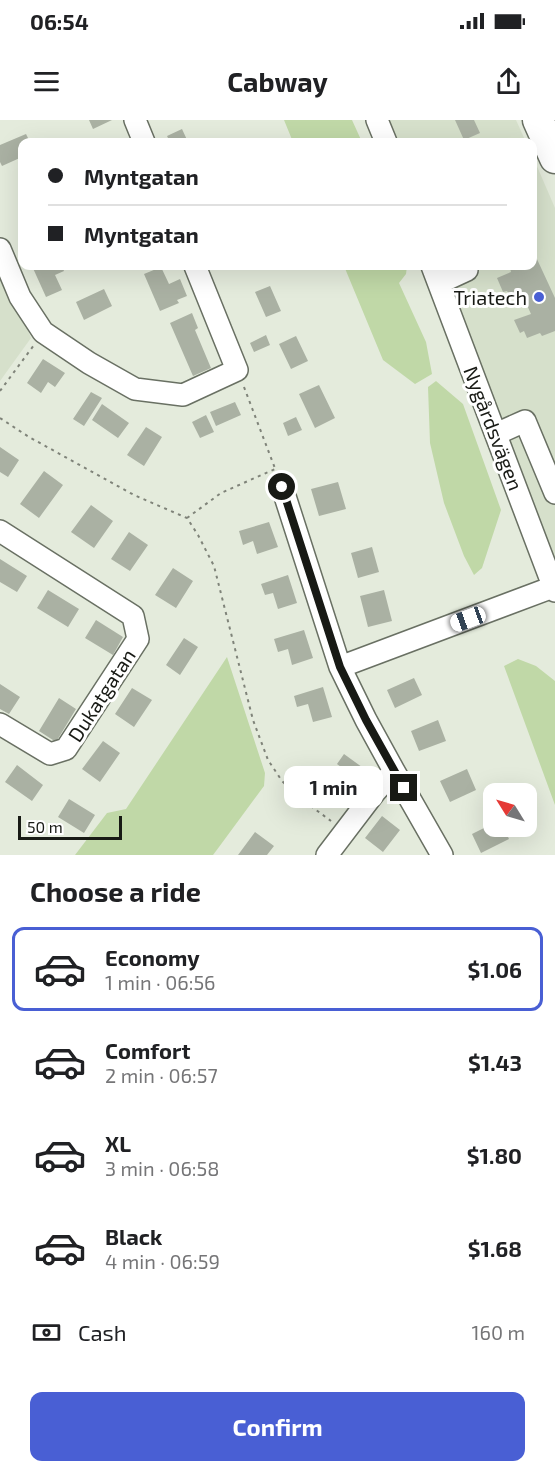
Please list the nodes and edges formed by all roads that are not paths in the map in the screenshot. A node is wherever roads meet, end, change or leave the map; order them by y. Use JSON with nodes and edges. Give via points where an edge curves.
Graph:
{"nodes":[{"id":1,"x":135,"y":120,"type":"edge"},
{"id":2,"x":377,"y":120,"type":"edge"},
{"id":3,"x":538,"y":120,"type":"edge"},
{"id":4,"x":553,"y":120,"type":"edge"},
{"id":5,"x":555,"y":125,"type":"edge"},
{"id":6,"x":142,"y":138,"type":"edge"},
{"id":7,"x":384,"y":138,"type":"edge"},
{"id":8,"x":555,"y":159,"type":"edge"},
{"id":9,"x":0,"y":249,"type":"edge"},
{"id":10,"x":197,"y":270,"type":"edge"},
{"id":11,"x":467,"y":270,"type":"edge"},
{"id":12,"x":436,"y":274,"type":"edge"},
{"id":13,"x":496,"y":434,"type":"junction"},
{"id":14,"x":279,"y":478,"type":"road end"},
{"id":15,"x":555,"y":493,"type":"edge"},
{"id":16,"x":0,"y":531,"type":"edge"},
{"id":17,"x":552,"y":578,"type":"edge"},
{"id":18,"x":340,"y":667,"type":"junction"},
{"id":19,"x":0,"y":724,"type":"edge"},
{"id":20,"x":394,"y":771,"type":"junction"},
{"id":21,"x":327,"y":855,"type":"edge"},
{"id":22,"x":442,"y":855,"type":"edge"}],
"edges":[{"from":1,"to":6,"type":"street"},
{"from":2,"to":7,"type":"street"},
{"from":3,"to":8,"type":"highway"},
{"from":4,"to":5,"type":"highway"},
{"from":9,"to":10,"type":"street","via":[[20,297],[43,332],[135,389],[183,395],[237,370]]},
{"from":11,"to":12,"type":"street"},
{"from":12,"to":13,"type":"street","name":"Nygårdsvägen"},
{"from":13,"to":15,"type":"street","via":[[525,421]]},
{"from":13,"to":17,"type":"street","name":"Nygårdsvägen"},
{"from":14,"to":18,"type":"street"},
{"from":16,"to":19,"type":"street","name":"Dukatgatan","via":[[133,616],[138,639],[66,749],[50,754]]},
{"from":17,"to":18,"type":"street"},
{"from":18,"to":20,"type":"street"},
{"from":20,"to":21,"type":"street"},
{"from":20,"to":22,"type":"street"}]}
